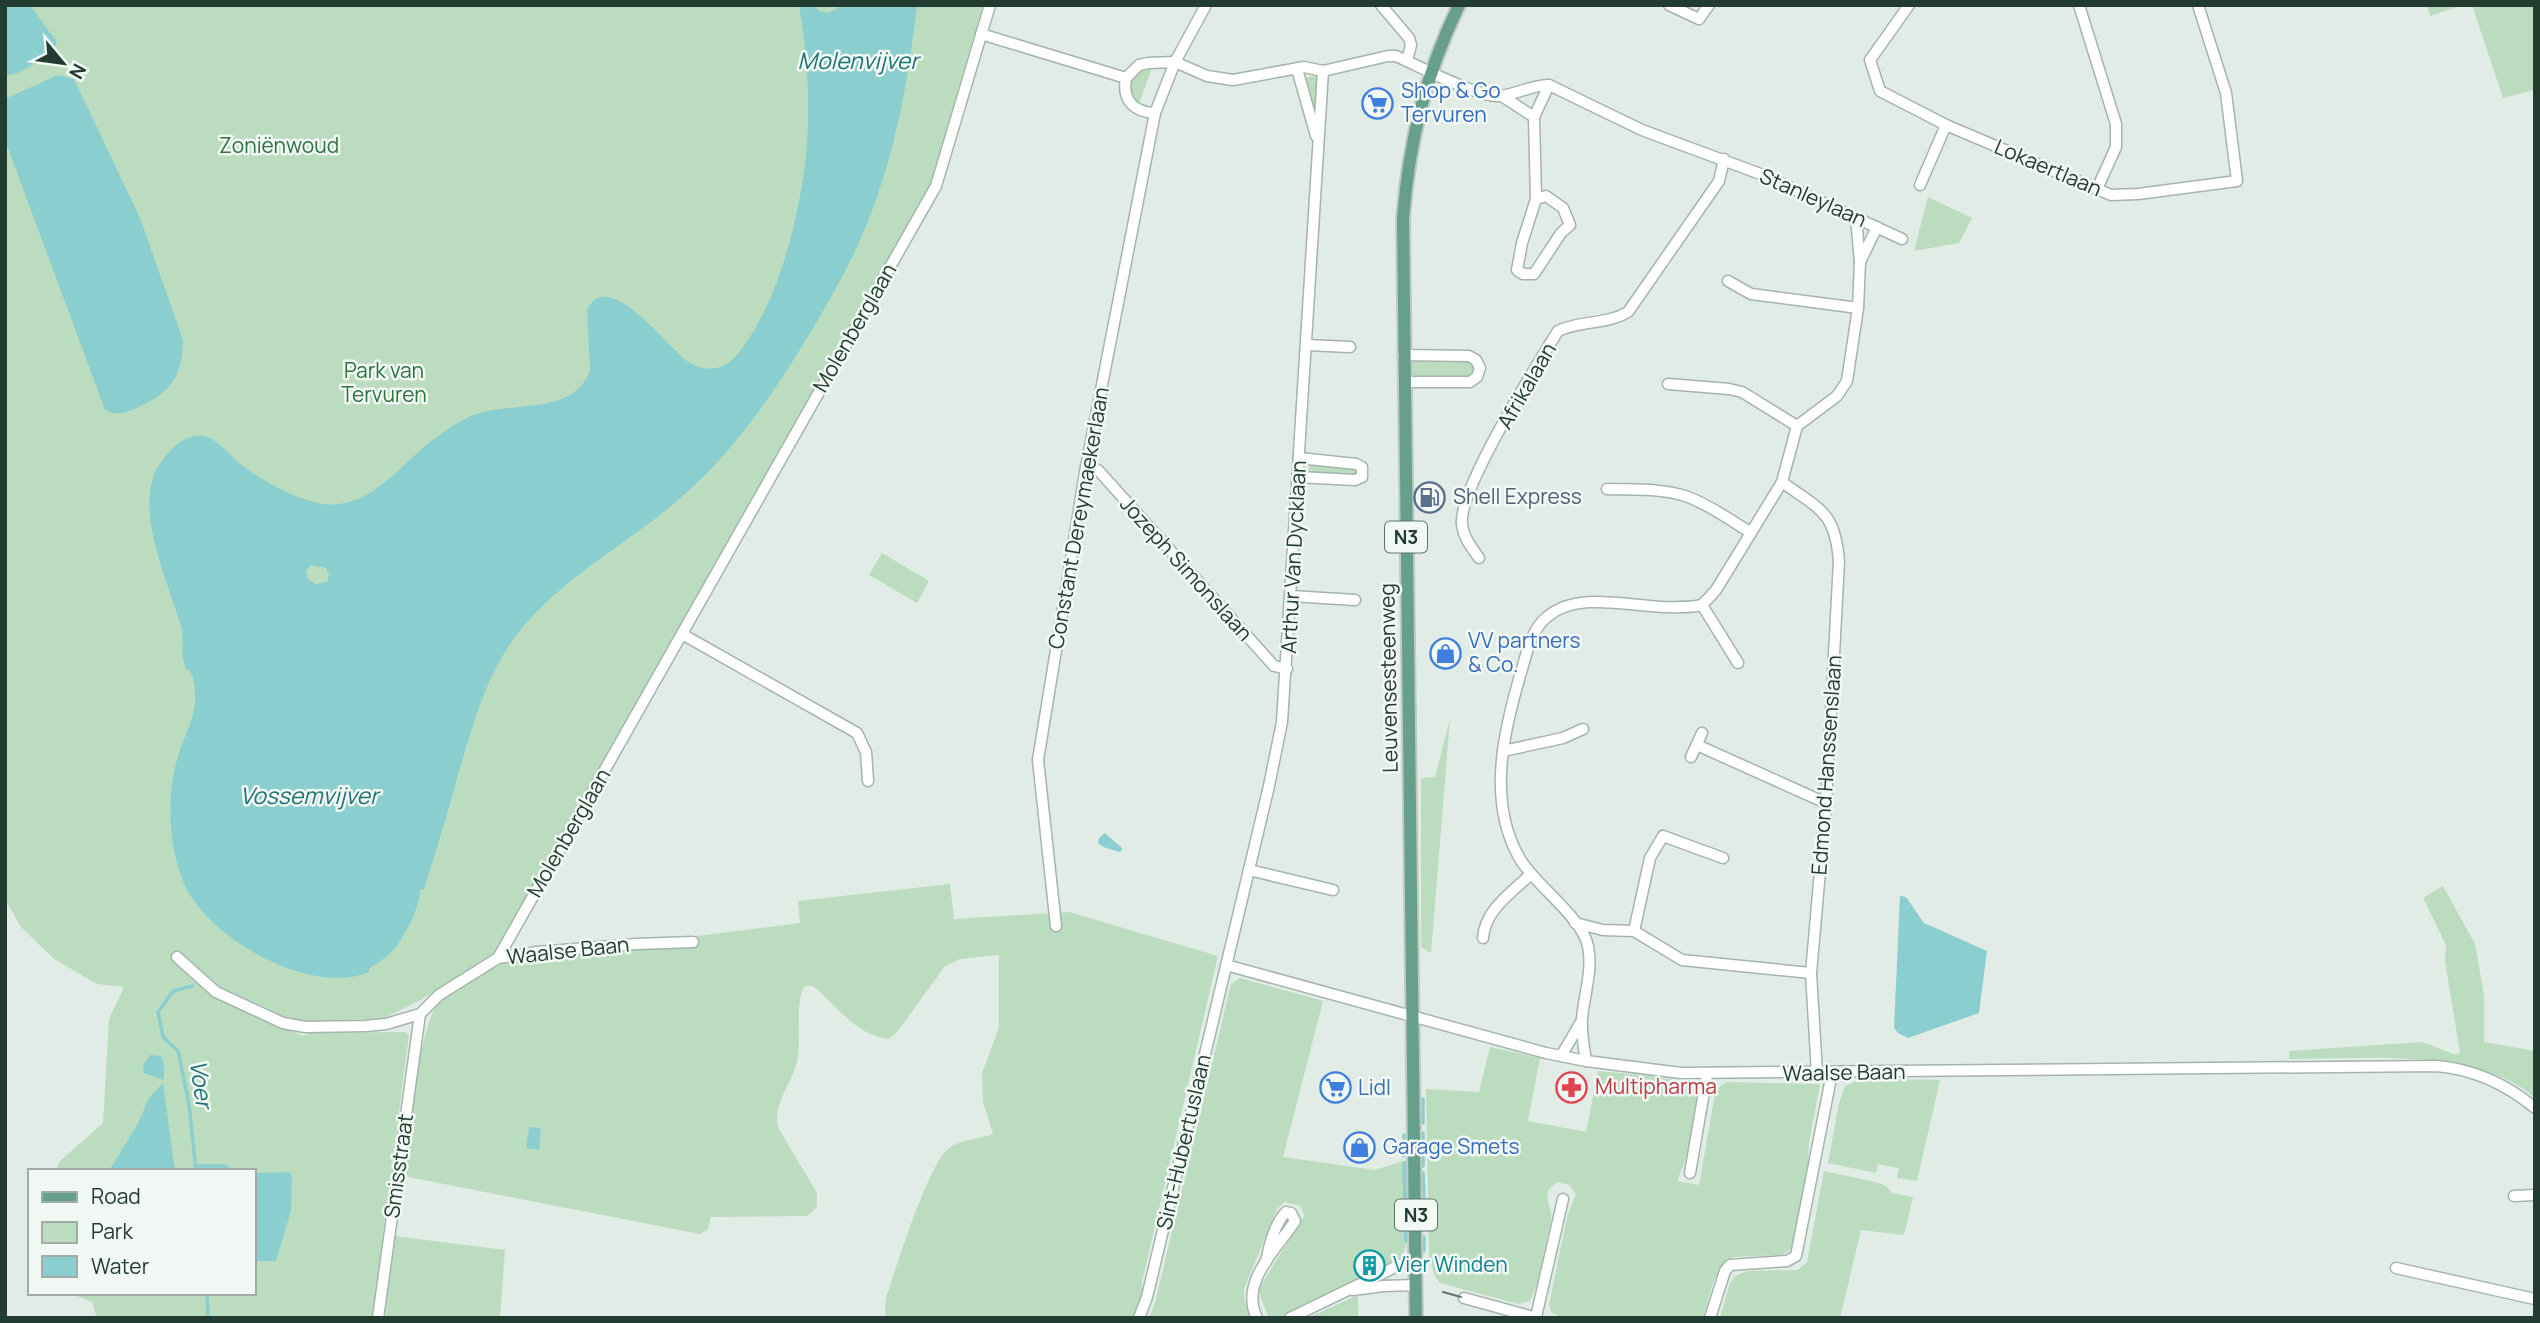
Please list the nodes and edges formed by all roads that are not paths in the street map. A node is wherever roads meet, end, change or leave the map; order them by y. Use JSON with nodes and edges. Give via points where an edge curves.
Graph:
{"nodes":[{"id":1,"x":990,"y":5,"type":"edge"},
{"id":2,"x":1206,"y":5,"type":"edge"},
{"id":3,"x":1381,"y":5,"type":"edge"},
{"id":4,"x":1459,"y":5,"type":"edge"},
{"id":5,"x":1669,"y":5,"type":"edge"},
{"id":6,"x":1709,"y":5,"type":"edge"},
{"id":7,"x":1909,"y":5,"type":"edge"},
{"id":8,"x":2079,"y":5,"type":"edge"},
{"id":9,"x":2198,"y":5,"type":"edge"},
{"id":10,"x":981,"y":34,"type":"junction"},
{"id":11,"x":1406,"y":61,"type":"junction"},
{"id":12,"x":1175,"y":62,"type":"junction"},
{"id":13,"x":1297,"y":69,"type":"junction"},
{"id":14,"x":1323,"y":71,"type":"junction"},
{"id":15,"x":1430,"y":71,"type":"junction"},
{"id":16,"x":1126,"y":78,"type":"junction"},
{"id":17,"x":1549,"y":85,"type":"junction"},
{"id":18,"x":1502,"y":96,"type":"junction"},
{"id":19,"x":1155,"y":113,"type":"junction"},
{"id":20,"x":1534,"y":117,"type":"junction"},
{"id":21,"x":1946,"y":125,"type":"junction"},
{"id":22,"x":1318,"y":144,"type":"junction"},
{"id":23,"x":1724,"y":159,"type":"junction"},
{"id":24,"x":1920,"y":185,"type":"dead end"},
{"id":25,"x":2098,"y":189,"type":"junction"},
{"id":26,"x":1536,"y":199,"type":"junction"},
{"id":27,"x":1856,"y":218,"type":"junction"},
{"id":28,"x":1877,"y":227,"type":"junction"},
{"id":29,"x":1902,"y":239,"type":"dead end"},
{"id":30,"x":1860,"y":262,"type":"junction"},
{"id":31,"x":1728,"y":281,"type":"dead end"},
{"id":32,"x":1858,"y":308,"type":"junction"},
{"id":33,"x":1306,"y":345,"type":"junction"},
{"id":34,"x":1350,"y":347,"type":"dead end"},
{"id":35,"x":1404,"y":355,"type":"junction"},
{"id":36,"x":1404,"y":382,"type":"junction"},
{"id":37,"x":1668,"y":384,"type":"dead end"},
{"id":38,"x":1797,"y":426,"type":"junction"},
{"id":39,"x":1300,"y":458,"type":"junction"},
{"id":40,"x":1086,"y":467,"type":"junction"},
{"id":41,"x":1298,"y":477,"type":"junction"},
{"id":42,"x":1782,"y":482,"type":"junction"},
{"id":43,"x":1607,"y":489,"type":"dead end"},
{"id":44,"x":1750,"y":532,"type":"junction"},
{"id":45,"x":1479,"y":558,"type":"dead end"},
{"id":46,"x":1291,"y":596,"type":"junction"},
{"id":47,"x":1354,"y":600,"type":"dead end"},
{"id":48,"x":1702,"y":605,"type":"junction"},
{"id":49,"x":682,"y":634,"type":"junction"},
{"id":50,"x":1738,"y":663,"type":"dead end"},
{"id":51,"x":1287,"y":669,"type":"junction"},
{"id":52,"x":1583,"y":729,"type":"dead end"},
{"id":53,"x":1702,"y":733,"type":"dead end"},
{"id":54,"x":1697,"y":745,"type":"junction"},
{"id":55,"x":1503,"y":751,"type":"junction"},
{"id":56,"x":1691,"y":757,"type":"dead end"},
{"id":57,"x":868,"y":781,"type":"dead end"},
{"id":58,"x":1826,"y":803,"type":"junction"},
{"id":59,"x":1723,"y":858,"type":"dead end"},
{"id":60,"x":1249,"y":870,"type":"junction"},
{"id":61,"x":1531,"y":874,"type":"junction"},
{"id":62,"x":1333,"y":890,"type":"dead end"},
{"id":63,"x":1575,"y":923,"type":"junction"},
{"id":64,"x":1056,"y":926,"type":"dead end"},
{"id":65,"x":1603,"y":930,"type":"junction"},
{"id":66,"x":1634,"y":931,"type":"junction"},
{"id":67,"x":1483,"y":939,"type":"dead end"},
{"id":68,"x":693,"y":943,"type":"dead end"},
{"id":69,"x":1588,"y":943,"type":"junction"},
{"id":70,"x":177,"y":957,"type":"dead end"},
{"id":71,"x":498,"y":958,"type":"junction"},
{"id":72,"x":1226,"y":965,"type":"junction"},
{"id":73,"x":1811,"y":973,"type":"junction"},
{"id":74,"x":420,"y":1014,"type":"junction"},
{"id":75,"x":1412,"y":1015,"type":"junction"},
{"id":76,"x":1582,"y":1021,"type":"junction"},
{"id":77,"x":1561,"y":1056,"type":"junction"},
{"id":78,"x":1586,"y":1061,"type":"junction"},
{"id":79,"x":1817,"y":1073,"type":"junction"},
{"id":80,"x":1832,"y":1073,"type":"junction"},
{"id":81,"x":1707,"y":1075,"type":"junction"},
{"id":82,"x":2535,"y":1108,"type":"edge"},
{"id":83,"x":1690,"y":1173,"type":"dead end"},
{"id":84,"x":2535,"y":1195,"type":"edge"},
{"id":85,"x":2514,"y":1196,"type":"dead end"},
{"id":86,"x":1563,"y":1199,"type":"dead end"},
{"id":87,"x":1416,"y":1257,"type":"junction"},
{"id":88,"x":1266,"y":1262,"type":"junction"},
{"id":89,"x":2396,"y":1268,"type":"dead end"},
{"id":90,"x":1416,"y":1285,"type":"junction"},
{"id":91,"x":1338,"y":1293,"type":"junction"},
{"id":92,"x":1464,"y":1298,"type":"dead end"},
{"id":93,"x":2535,"y":1299,"type":"edge"},
{"id":94,"x":379,"y":1318,"type":"edge"},
{"id":95,"x":1139,"y":1318,"type":"edge"},
{"id":96,"x":1257,"y":1318,"type":"edge"},
{"id":97,"x":1290,"y":1318,"type":"edge"},
{"id":98,"x":1416,"y":1318,"type":"edge"},
{"id":99,"x":1536,"y":1318,"type":"edge"},
{"id":100,"x":1710,"y":1318,"type":"edge"}],
"edges":[{"from":1,"to":10,"type":"street","name":"Molenberglaan"},
{"from":2,"to":12,"type":"street","name":"Constant Dereymaekerlaan"},
{"from":3,"to":11,"type":"street","via":[[1409,38]]},
{"from":4,"to":15,"type":"main road","name":"Leuvensesteenweg","number":"N3"},
{"from":5,"to":6,"type":"street","via":[[1699,19]]},
{"from":7,"to":21,"type":"street","name":"Lokaertlaan","via":[[1870,60],[1880,91]]},
{"from":8,"to":25,"type":"street","via":[[2116,124],[2116,147]]},
{"from":9,"to":25,"type":"street","name":"Lokaertlaan","via":[[2226,93],[2237,181],[2138,194],[2111,195]]},
{"from":10,"to":16,"type":"street"},
{"from":10,"to":49,"type":"street","name":"Molenberglaan","via":[[936,186]]},
{"from":11,"to":14,"type":"street","via":[[1388,56]]},
{"from":11,"to":15,"type":"street"},
{"from":12,"to":13,"type":"street","via":[[1207,76],[1233,80]]},
{"from":12,"to":16,"type":"street","via":[[1139,65]]},
{"from":12,"to":19,"type":"street","name":"Constant Dereymaekerlaan"},
{"from":13,"to":14,"type":"street"},
{"from":13,"to":22,"type":"street","name":"Arthur Van Dycklaan"},
{"from":14,"to":22,"type":"street","name":"Arthur Van Dycklaan"},
{"from":15,"to":18,"type":"street"},
{"from":15,"to":35,"type":"main road","name":"Leuvensesteenweg","number":"N3","via":[[1416,125],[1403,219]]},
{"from":16,"to":19,"type":"street","via":[[1127,99],[1143,113]]},
{"from":17,"to":18,"type":"street"},
{"from":17,"to":20,"type":"street"},
{"from":17,"to":23,"type":"street","name":"Stanleylaan","via":[[1642,130]]},
{"from":18,"to":20,"type":"street"},
{"from":19,"to":40,"type":"street","name":"Constant Dereymaekerlaan"},
{"from":20,"to":26,"type":"street"},
{"from":21,"to":24,"type":"street"},
{"from":21,"to":25,"type":"street","name":"Lokaertlaan"},
{"from":22,"to":33,"type":"street","name":"Arthur Van Dycklaan"},
{"from":23,"to":27,"type":"street","name":"Stanleylaan"},
{"from":23,"to":45,"type":"street","name":"Afrikalaan","via":[[1719,181],[1628,312],[1558,331],[1472,484],[1461,523]]},
{"from":26,"to":26,"type":"street","via":[[1517,270],[1523,274],[1534,274],[1570,225],[1563,208],[1546,196]]},
{"from":27,"to":28,"type":"street","name":"Stanleylaan"},
{"from":27,"to":30,"type":"street"},
{"from":28,"to":29,"type":"street","name":"Stanleylaan"},
{"from":28,"to":30,"type":"street"},
{"from":30,"to":32,"type":"street"},
{"from":31,"to":32,"type":"street","via":[[1751,294]]},
{"from":32,"to":38,"type":"street","via":[[1847,381],[1837,396]]},
{"from":33,"to":34,"type":"street"},
{"from":33,"to":39,"type":"street","name":"Arthur Van Dycklaan"},
{"from":35,"to":36,"type":"main road","name":"Leuvensesteenweg","number":"N3"},
{"from":35,"to":36,"type":"street","via":[[1469,356],[1480,368],[1470,382]]},
{"from":36,"to":75,"type":"main road","name":"Leuvensesteenweg","number":"N3"},
{"from":37,"to":38,"type":"street","via":[[1742,392]]},
{"from":38,"to":42,"type":"street"},
{"from":39,"to":41,"type":"street","name":"Arthur Van Dycklaan"},
{"from":39,"to":41,"type":"street","via":[[1356,464],[1364,472],[1355,480]]},
{"from":40,"to":51,"type":"street","name":"Jozeph Simonslaan","via":[[1098,470],[1274,667]]},
{"from":40,"to":64,"type":"street","name":"Constant Dereymaekerlaan","via":[[1038,760]]},
{"from":41,"to":46,"type":"street","name":"Arthur Van Dycklaan"},
{"from":42,"to":44,"type":"street"},
{"from":42,"to":58,"type":"street","name":"Edmond Hanssenslaan","via":[[1825,512],[1837,536]]},
{"from":43,"to":44,"type":"street","via":[[1687,496]]},
{"from":44,"to":48,"type":"street"},
{"from":46,"to":47,"type":"street"},
{"from":46,"to":51,"type":"street","name":"Arthur Van Dycklaan"},
{"from":48,"to":50,"type":"street"},
{"from":48,"to":55,"type":"street","via":[[1566,604],[1545,618],[1529,647]]},
{"from":49,"to":57,"type":"street","via":[[857,733],[866,752]]},
{"from":49,"to":71,"type":"street","name":"Molenberglaan"},
{"from":51,"to":60,"type":"street","name":"Arthur Van Dycklaan","via":[[1278,744]]},
{"from":52,"to":55,"type":"street"},
{"from":53,"to":54,"type":"street"},
{"from":54,"to":56,"type":"street"},
{"from":54,"to":58,"type":"street"},
{"from":55,"to":61,"type":"street","via":[[1506,831]]},
{"from":58,"to":73,"type":"street","name":"Edmond Hanssenslaan"},
{"from":59,"to":66,"type":"street","via":[[1663,836],[1650,858]]},
{"from":60,"to":62,"type":"street"},
{"from":60,"to":72,"type":"street","name":"Arthur Van Dycklaan"},
{"from":61,"to":63,"type":"street"},
{"from":61,"to":67,"type":"street","via":[[1490,914]]},
{"from":63,"to":65,"type":"street"},
{"from":63,"to":69,"type":"street"},
{"from":65,"to":66,"type":"street"},
{"from":65,"to":69,"type":"street"},
{"from":66,"to":73,"type":"street","via":[[1682,960]]},
{"from":68,"to":71,"type":"street","name":"Waalse Baan"},
{"from":69,"to":76,"type":"street","via":[[1590,976]]},
{"from":70,"to":74,"type":"street","via":[[216,992],[283,1023],[305,1027],[386,1024]]},
{"from":71,"to":74,"type":"street","name":"Waalse Baan","via":[[439,995]]},
{"from":72,"to":75,"type":"street","name":"Waalse Baan"},
{"from":72,"to":95,"type":"street","name":"Sint-Hubertuslaan"},
{"from":73,"to":79,"type":"street","name":"Edmond Hanssenslaan"},
{"from":74,"to":94,"type":"street","name":"Smisstraat"},
{"from":75,"to":77,"type":"street","name":"Waalse Baan"},
{"from":75,"to":87,"type":"main road","name":"Leuvensesteenweg","number":"N3"},
{"from":76,"to":77,"type":"street"},
{"from":76,"to":78,"type":"street"},
{"from":77,"to":78,"type":"street","name":"Waalse Baan"},
{"from":78,"to":81,"type":"street","name":"Waalse Baan"},
{"from":79,"to":80,"type":"street","name":"Waalse Baan"},
{"from":79,"to":81,"type":"street","name":"Waalse Baan"},
{"from":80,"to":82,"type":"street","name":"Waalse Baan","via":[[2436,1066],[2474,1073],[2513,1091]]},
{"from":80,"to":100,"type":"street","via":[[1796,1256],[1787,1261],[1730,1265]]},
{"from":81,"to":83,"type":"street"},
{"from":84,"to":85,"type":"street"},
{"from":86,"to":99,"type":"street"},
{"from":87,"to":90,"type":"main road","name":"Leuvensesteenweg","number":"N3"},
{"from":87,"to":91,"type":"street"},
{"from":88,"to":88,"type":"street","via":[[1295,1221],[1291,1213],[1282,1216]]},
{"from":88,"to":96,"type":"street","via":[[1252,1292]]},
{"from":89,"to":93,"type":"street"},
{"from":90,"to":91,"type":"street"},
{"from":90,"to":98,"type":"main road","name":"Leuvensesteenweg","number":"N3"},
{"from":91,"to":97,"type":"street"},
{"from":92,"to":99,"type":"street"}]}
